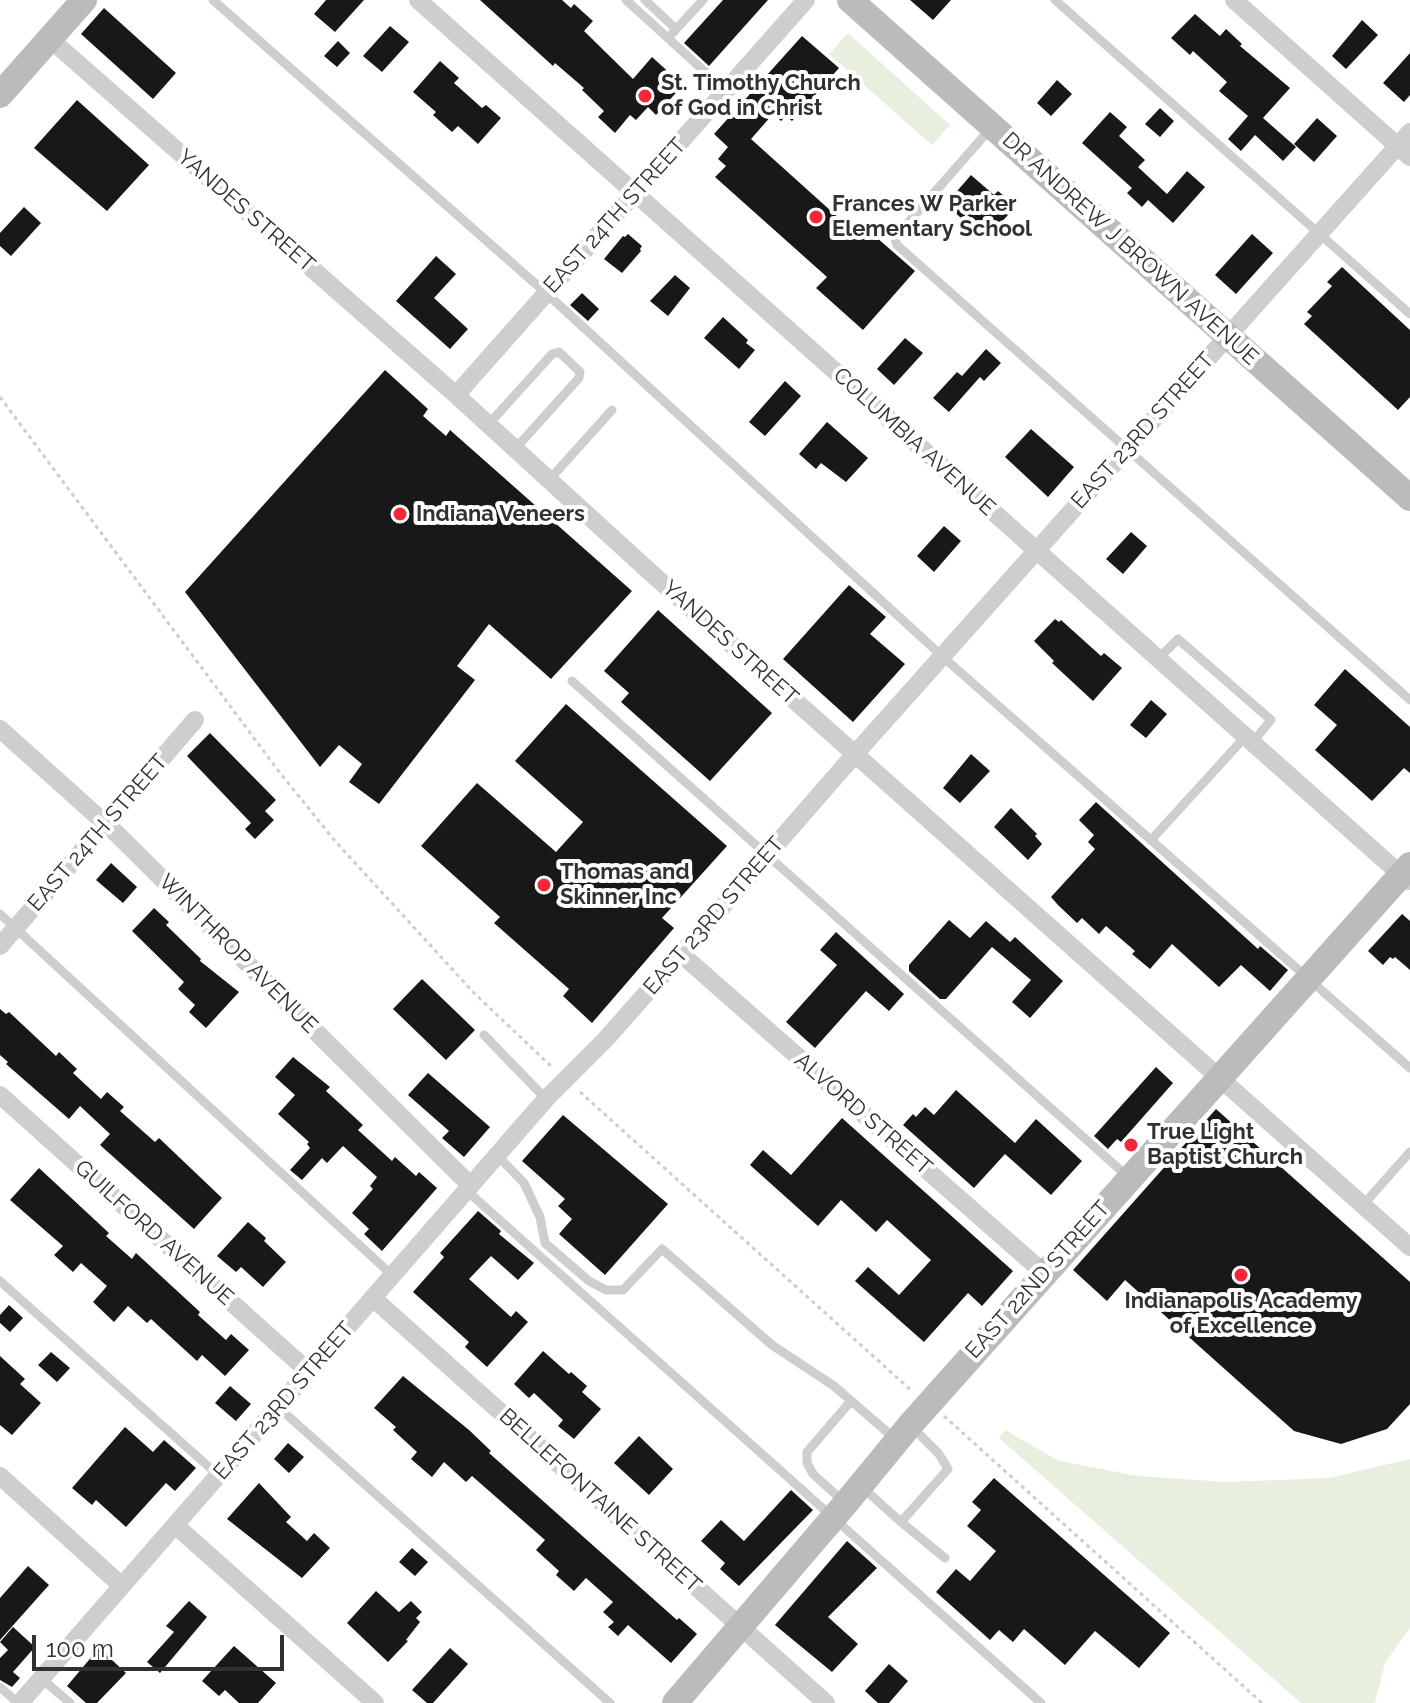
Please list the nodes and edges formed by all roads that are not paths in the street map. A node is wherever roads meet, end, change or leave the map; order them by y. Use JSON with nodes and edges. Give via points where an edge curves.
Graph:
{"nodes":[{"id":1,"x":84,"y":0,"type":"edge"},
{"id":2,"x":213,"y":0,"type":"edge"},
{"id":3,"x":418,"y":0,"type":"edge"},
{"id":4,"x":626,"y":0,"type":"edge"},
{"id":5,"x":645,"y":0,"type":"edge"},
{"id":6,"x":703,"y":0,"type":"edge"},
{"id":7,"x":806,"y":0,"type":"edge"},
{"id":8,"x":850,"y":0,"type":"edge"},
{"id":9,"x":1055,"y":0,"type":"edge"},
{"id":10,"x":1234,"y":0,"type":"edge"},
{"id":11,"x":676,"y":29,"type":"junction"},
{"id":12,"x":668,"y":38,"type":"junction"},
{"id":13,"x":50,"y":39,"type":"junction"},
{"id":14,"x":726,"y":91,"type":"junction"},
{"id":15,"x":0,"y":95,"type":"edge"},
{"id":16,"x":992,"y":126,"type":"junction"},
{"id":17,"x":1406,"y":145,"type":"edge"},
{"id":18,"x":635,"y":194,"type":"junction"},
{"id":19,"x":1320,"y":234,"type":"junction"},
{"id":20,"x":546,"y":293,"type":"junction"},
{"id":21,"x":1410,"y":314,"type":"edge"},
{"id":22,"x":1229,"y":336,"type":"junction"},
{"id":23,"x":456,"y":395,"type":"junction"},
{"id":24,"x":612,"y":410,"type":"dead end"},
{"id":25,"x":488,"y":425,"type":"junction"},
{"id":26,"x":515,"y":449,"type":"junction"},
{"id":27,"x":1127,"y":449,"type":"junction"},
{"id":28,"x":549,"y":480,"type":"junction"},
{"id":29,"x":1410,"y":498,"type":"edge"},
{"id":30,"x":1037,"y":551,"type":"junction"},
{"id":31,"x":943,"y":657,"type":"junction"},
{"id":32,"x":1158,"y":659,"type":"junction"},
{"id":33,"x":572,"y":681,"type":"dead end"},
{"id":34,"x":1410,"y":700,"type":"edge"},
{"id":35,"x":195,"y":720,"type":"dead end"},
{"id":36,"x":0,"y":729,"type":"edge"},
{"id":37,"x":1249,"y":740,"type":"junction"},
{"id":38,"x":855,"y":754,"type":"junction"},
{"id":39,"x":106,"y":824,"type":"junction"},
{"id":40,"x":1152,"y":839,"type":"junction"},
{"id":41,"x":766,"y":856,"type":"junction"},
{"id":42,"x":1407,"y":874,"type":"edge"},
{"id":43,"x":0,"y":914,"type":"edge"},
{"id":44,"x":16,"y":928,"type":"junction"},
{"id":45,"x":0,"y":946,"type":"edge"},
{"id":46,"x":681,"y":954,"type":"junction"},
{"id":47,"x":1310,"y":978,"type":"junction"},
{"id":48,"x":484,"y":1035,"type":"dead end"},
{"id":49,"x":1410,"y":1068,"type":"edge"},
{"id":50,"x":1219,"y":1078,"type":"junction"},
{"id":51,"x":0,"y":1095,"type":"edge"},
{"id":52,"x":546,"y":1099,"type":"junction"},
{"id":53,"x":1410,"y":1152,"type":"edge"},
{"id":54,"x":496,"y":1155,"type":"junction"},
{"id":55,"x":1130,"y":1178,"type":"junction"},
{"id":56,"x":468,"y":1187,"type":"junction"},
{"id":57,"x":1363,"y":1205,"type":"junction"},
{"id":58,"x":1410,"y":1247,"type":"edge"},
{"id":59,"x":1044,"y":1273,"type":"junction"},
{"id":60,"x":393,"y":1276,"type":"junction"},
{"id":61,"x":0,"y":1281,"type":"edge"},
{"id":62,"x":374,"y":1299,"type":"junction"},
{"id":63,"x":309,"y":1372,"type":"junction"},
{"id":64,"x":851,"y":1401,"type":"junction"},
{"id":65,"x":278,"y":1407,"type":"junction"},
{"id":66,"x":903,"y":1433,"type":"junction"},
{"id":67,"x":218,"y":1475,"type":"junction"},
{"id":68,"x":0,"y":1476,"type":"edge"},
{"id":69,"x":847,"y":1502,"type":"junction"},
{"id":70,"x":901,"y":1522,"type":"junction"},
{"id":71,"x":175,"y":1525,"type":"junction"},
{"id":72,"x":945,"y":1558,"type":"dead end"},
{"id":73,"x":122,"y":1586,"type":"junction"},
{"id":74,"x":741,"y":1628,"type":"junction"},
{"id":75,"x":42,"y":1679,"type":"junction"},
{"id":76,"x":0,"y":1687,"type":"edge"},
{"id":77,"x":19,"y":1703,"type":"edge"},
{"id":78,"x":70,"y":1703,"type":"edge"},
{"id":79,"x":375,"y":1703,"type":"edge"},
{"id":80,"x":610,"y":1703,"type":"edge"},
{"id":81,"x":675,"y":1703,"type":"edge"},
{"id":82,"x":826,"y":1703,"type":"edge"},
{"id":83,"x":1041,"y":1703,"type":"edge"}],
"edges":[{"from":1,"to":13,"type":"main road"},
{"from":2,"to":20,"type":"lane"},
{"from":3,"to":18,"type":"street","name":"COLUMBIA AVENUE"},
{"from":4,"to":12,"type":"lane"},
{"from":5,"to":11,"type":"lane"},
{"from":6,"to":11,"type":"lane"},
{"from":7,"to":14,"type":"street","name":"EAST 24TH STREET"},
{"from":8,"to":16,"type":"main road","name":"DR ANDREW J BROWN AVENUE"},
{"from":9,"to":19,"type":"lane"},
{"from":10,"to":17,"type":"street"},
{"from":11,"to":12,"type":"lane"},
{"from":12,"to":14,"type":"lane"},
{"from":13,"to":15,"type":"main road"},
{"from":13,"to":23,"type":"street","name":"YANDES STREET"},
{"from":14,"to":18,"type":"street","name":"EAST 24TH STREET"},
{"from":16,"to":22,"type":"main road","name":"DR ANDREW J BROWN AVENUE"},
{"from":16,"to":27,"type":"lane","via":[[899,233],[897,245]]},
{"from":17,"to":19,"type":"street","name":"EAST 23RD STREET"},
{"from":18,"to":20,"type":"street","name":"EAST 24TH STREET"},
{"from":18,"to":30,"type":"street","name":"COLUMBIA AVENUE"},
{"from":19,"to":21,"type":"lane"},
{"from":19,"to":22,"type":"street","name":"EAST 23RD STREET"},
{"from":20,"to":23,"type":"street","name":"EAST 24TH STREET"},
{"from":20,"to":31,"type":"lane"},
{"from":22,"to":27,"type":"street","name":"EAST 23RD STREET"},
{"from":22,"to":29,"type":"main road","name":"DR ANDREW J BROWN AVENUE"},
{"from":23,"to":25,"type":"street","name":"YANDES STREET"},
{"from":24,"to":28,"type":"lane"},
{"from":25,"to":26,"type":"street","name":"YANDES STREET"},
{"from":25,"to":26,"type":"lane","via":[[559,352],[580,372],[579,378]]},
{"from":26,"to":28,"type":"street","name":"YANDES STREET"},
{"from":27,"to":30,"type":"street","name":"EAST 23RD STREET"},
{"from":27,"to":34,"type":"lane"},
{"from":28,"to":38,"type":"street","name":"YANDES STREET"},
{"from":30,"to":31,"type":"street","name":"EAST 23RD STREET"},
{"from":30,"to":32,"type":"street","name":"COLUMBIA AVENUE"},
{"from":31,"to":38,"type":"street","name":"EAST 23RD STREET"},
{"from":31,"to":40,"type":"lane"},
{"from":32,"to":37,"type":"street","name":"COLUMBIA AVENUE"},
{"from":32,"to":37,"type":"lane","via":[[1178,639],[1271,720]]},
{"from":33,"to":41,"type":"lane"},
{"from":35,"to":39,"type":"street","name":"EAST 24TH STREET"},
{"from":36,"to":39,"type":"street","name":"WINTHROP AVENUE"},
{"from":37,"to":40,"type":"lane"},
{"from":37,"to":42,"type":"street","name":"COLUMBIA AVENUE"},
{"from":38,"to":41,"type":"street","name":"EAST 23RD STREET"},
{"from":38,"to":50,"type":"street","name":"YANDES STREET"},
{"from":39,"to":44,"type":"street","name":"EAST 24TH STREET"},
{"from":39,"to":56,"type":"street","name":"WINTHROP AVENUE"},
{"from":40,"to":47,"type":"lane"},
{"from":41,"to":46,"type":"street","name":"EAST 23RD STREET"},
{"from":41,"to":55,"type":"lane"},
{"from":42,"to":47,"type":"main road","name":"EAST 22ND STREET"},
{"from":43,"to":44,"type":"lane"},
{"from":44,"to":45,"type":"street","name":"EAST 24TH STREET"},
{"from":44,"to":60,"type":"lane"},
{"from":46,"to":52,"type":"street","name":"EAST 23RD STREET"},
{"from":46,"to":59,"type":"street","name":"ALVORD STREET"},
{"from":47,"to":49,"type":"lane"},
{"from":47,"to":50,"type":"main road","name":"EAST 22ND STREET"},
{"from":48,"to":52,"type":"lane"},
{"from":50,"to":55,"type":"main road","name":"EAST 22ND STREET"},
{"from":50,"to":57,"type":"street","name":"YANDES STREET"},
{"from":51,"to":63,"type":"street","name":"GUILFORD AVENUE"},
{"from":52,"to":54,"type":"street","name":"EAST 23RD STREET"},
{"from":53,"to":57,"type":"lane"},
{"from":54,"to":56,"type":"street","name":"EAST 23RD STREET"},
{"from":54,"to":64,"type":"lane","via":[[524,1183],[545,1243],[589,1281],[606,1290],[623,1290],[662,1249],[772,1345]]},
{"from":55,"to":59,"type":"main road","name":"EAST 22ND STREET"},
{"from":56,"to":60,"type":"street","name":"EAST 23RD STREET"},
{"from":56,"to":69,"type":"lane"},
{"from":57,"to":58,"type":"street","name":"YANDES STREET"},
{"from":59,"to":66,"type":"main road","name":"EAST 22ND STREET"},
{"from":60,"to":62,"type":"street","name":"EAST 23RD STREET"},
{"from":61,"to":67,"type":"lane"},
{"from":62,"to":63,"type":"street","name":"EAST 23RD STREET"},
{"from":62,"to":74,"type":"street","name":"BELLEFONTAINE STREET"},
{"from":63,"to":65,"type":"street","name":"EAST 23RD STREET"},
{"from":64,"to":66,"type":"lane"},
{"from":64,"to":69,"type":"lane","via":[[807,1452],[813,1474]]},
{"from":65,"to":67,"type":"street","name":"EAST 23RD STREET"},
{"from":65,"to":80,"type":"lane"},
{"from":66,"to":69,"type":"main road","name":"EAST 22ND STREET"},
{"from":66,"to":70,"type":"lane","via":[[930,1444],[948,1469]]},
{"from":67,"to":71,"type":"street","name":"EAST 23RD STREET"},
{"from":68,"to":73,"type":"street"},
{"from":69,"to":70,"type":"lane"},
{"from":69,"to":74,"type":"main road","name":"EAST 22ND STREET"},
{"from":69,"to":83,"type":"lane"},
{"from":70,"to":72,"type":"lane"},
{"from":71,"to":73,"type":"street","name":"EAST 23RD STREET"},
{"from":71,"to":79,"type":"street"},
{"from":73,"to":75,"type":"street","name":"EAST 23RD STREET"},
{"from":74,"to":81,"type":"main road","name":"EAST 22ND STREET"},
{"from":74,"to":82,"type":"street","name":"BELLEFONTAINE STREET"},
{"from":75,"to":77,"type":"street","name":"EAST 23RD STREET"},
{"from":75,"to":78,"type":"lane"},
{"from":76,"to":77,"type":"lane"}]}
